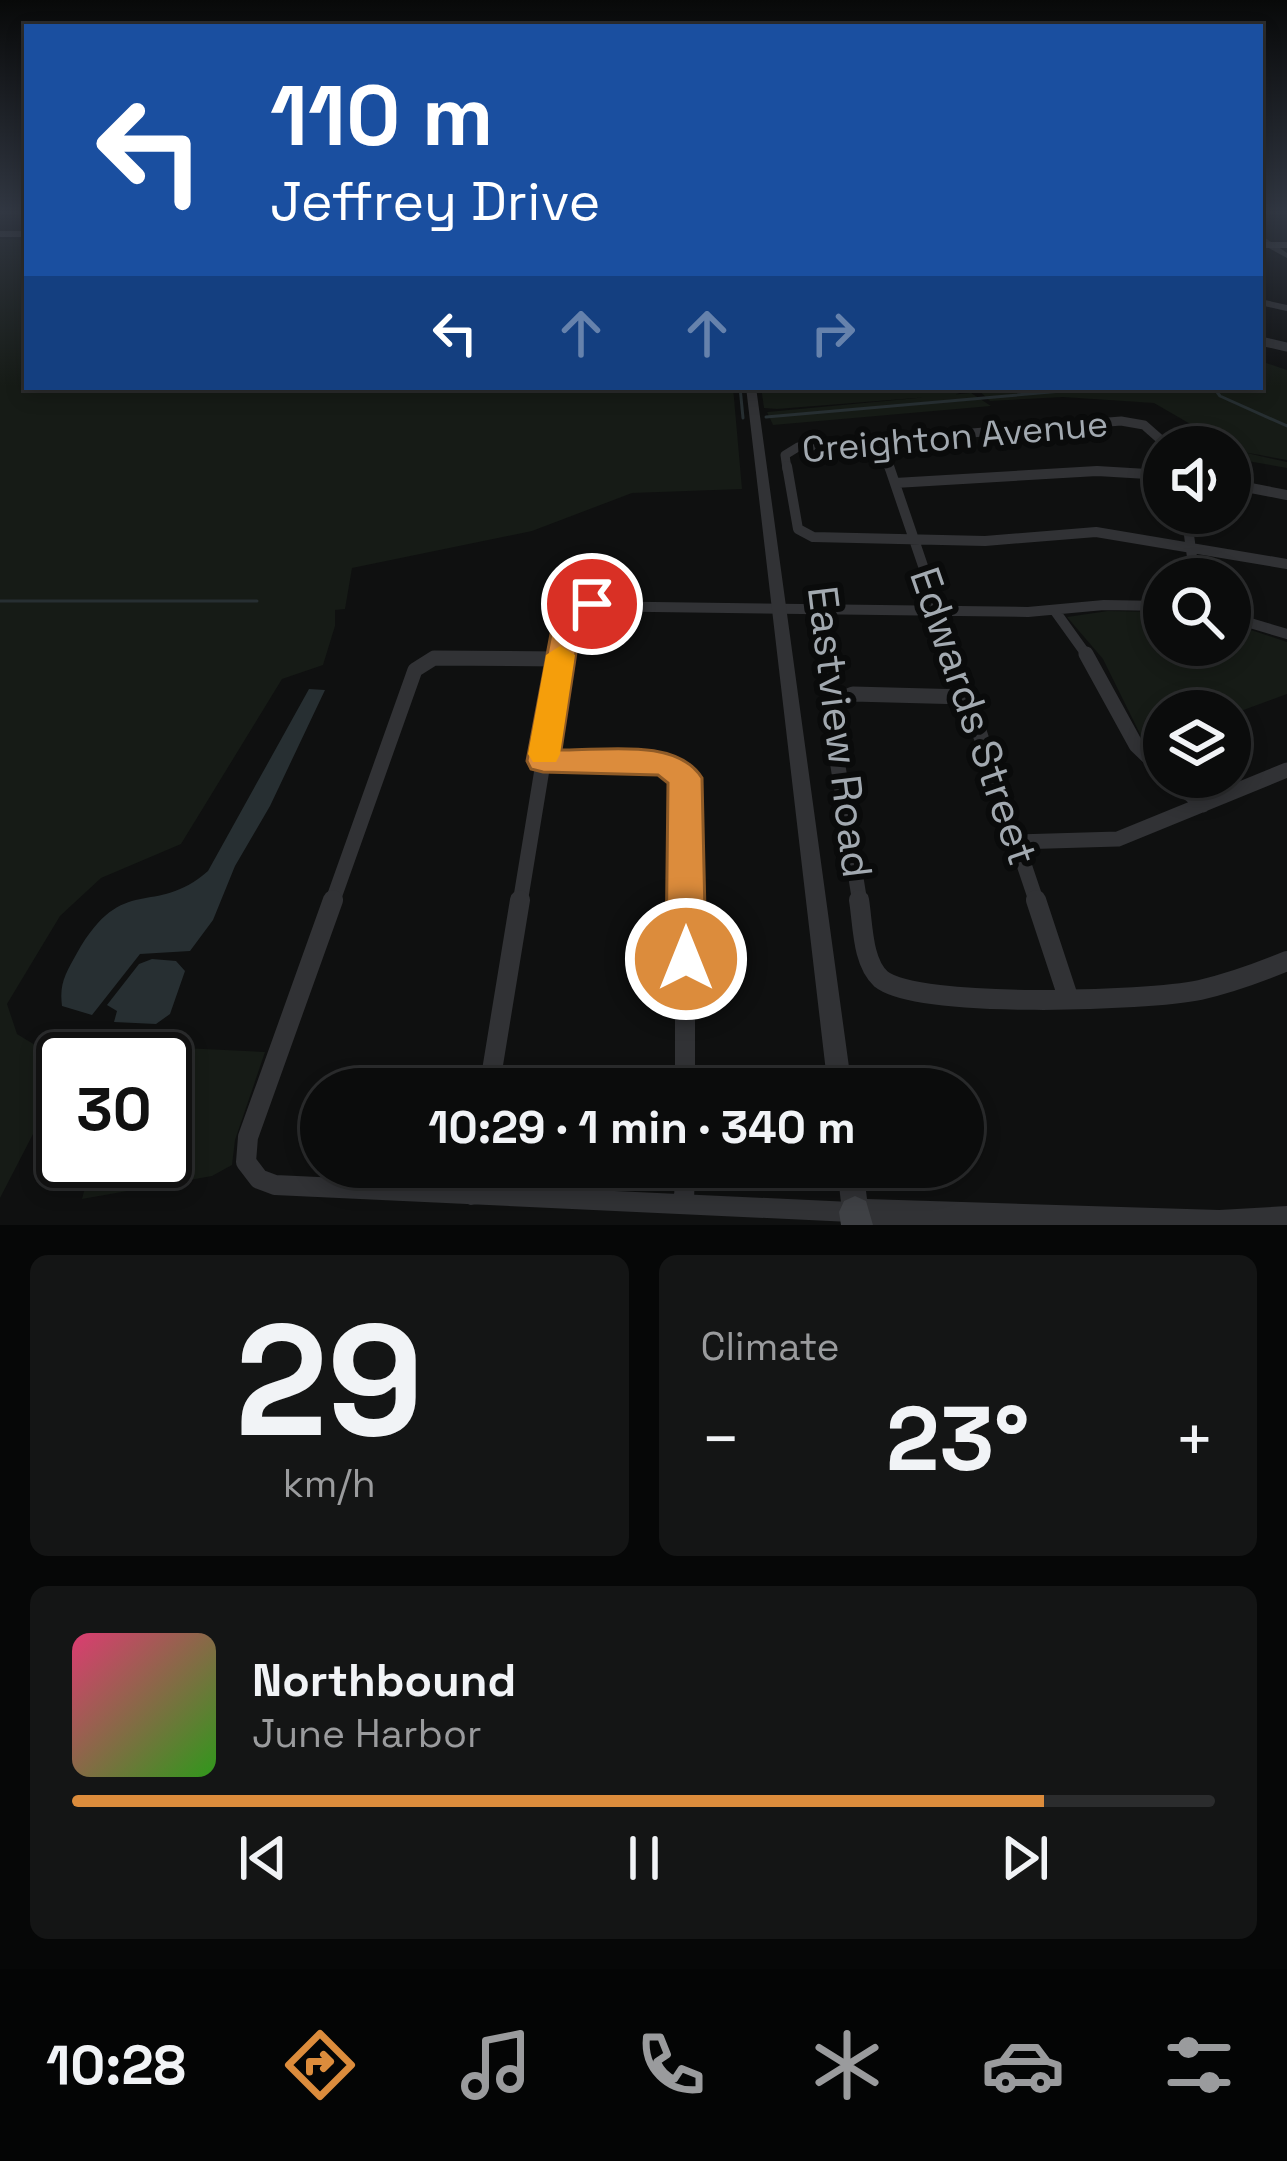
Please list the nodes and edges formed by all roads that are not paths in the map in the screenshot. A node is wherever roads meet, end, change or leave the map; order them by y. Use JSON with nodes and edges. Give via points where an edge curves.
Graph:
{"nodes":[{"id":1,"x":1283,"y":334,"type":"dead end"},
{"id":2,"x":1263,"y":342,"type":"edge"},
{"id":3,"x":1272,"y":343,"type":"junction"},
{"id":4,"x":1287,"y":346,"type":"edge"},
{"id":5,"x":751,"y":390,"type":"edge"},
{"id":6,"x":1143,"y":426,"type":"edge"},
{"id":7,"x":872,"y":440,"type":"junction"},
{"id":8,"x":1143,"y":473,"type":"edge"},
{"id":9,"x":895,"y":483,"type":"junction"},
{"id":10,"x":1251,"y":488,"type":"edge"},
{"id":11,"x":1287,"y":495,"type":"edge"},
{"id":12,"x":1189,"y":534,"type":"edge"},
{"id":13,"x":914,"y":539,"type":"junction"},
{"id":14,"x":1191,"y":545,"type":"junction"},
{"id":15,"x":1193,"y":558,"type":"edge"},
{"id":16,"x":1287,"y":564,"type":"edge"},
{"id":17,"x":1143,"y":605,"type":"edge"},
{"id":18,"x":778,"y":608,"type":"junction"},
{"id":19,"x":937,"y":611,"type":"junction"},
{"id":20,"x":1055,"y":611,"type":"junction"},
{"id":21,"x":1251,"y":623,"type":"edge"},
{"id":22,"x":1287,"y":634,"type":"edge"},
{"id":23,"x":560,"y":658,"type":"junction"},
{"id":24,"x":966,"y":697,"type":"junction"},
{"id":25,"x":1143,"y":752,"type":"edge"},
{"id":26,"x":543,"y":761,"type":"junction"},
{"id":27,"x":1287,"y":770,"type":"edge"},
{"id":28,"x":1195,"y":798,"type":"edge"},
{"id":29,"x":1203,"y":805,"type":"junction"},
{"id":30,"x":1016,"y":842,"type":"junction"},
{"id":31,"x":1287,"y":961,"type":"edge"},
{"id":32,"x":1068,"y":997,"type":"junction"},
{"id":33,"x":492,"y":1068,"type":"edge"},
{"id":34,"x":685,"y":1068,"type":"edge"},
{"id":35,"x":837,"y":1068,"type":"edge"},
{"id":36,"x":472,"y":1188,"type":"edge"},
{"id":37,"x":684,"y":1188,"type":"edge"},
{"id":38,"x":852,"y":1188,"type":"edge"},
{"id":39,"x":471,"y":1195,"type":"junction"},
{"id":40,"x":684,"y":1202,"type":"junction"},
{"id":41,"x":856,"y":1219,"type":"edge"},
{"id":42,"x":1287,"y":1220,"type":"edge"}],
"edges":[{"from":1,"to":3,"type":"street"},
{"from":2,"to":3,"type":"street"},
{"from":3,"to":4,"type":"street"},
{"from":5,"to":18,"type":"street","name":"Eastview Road"},
{"from":6,"to":7,"type":"street","name":"Creighton Avenue","via":[[1128,421]]},
{"from":7,"to":9,"type":"street","name":"Edwards Street"},
{"from":7,"to":13,"type":"street","name":"Creighton Avenue","via":[[786,451],[798,529],[813,537]]},
{"from":8,"to":9,"type":"street"},
{"from":9,"to":13,"type":"street","name":"Edwards Street"},
{"from":10,"to":11,"type":"street"},
{"from":12,"to":14,"type":"street"},
{"from":13,"to":14,"type":"street","via":[[1096,532]]},
{"from":13,"to":19,"type":"street","name":"Edwards Street"},
{"from":14,"to":15,"type":"street"},
{"from":14,"to":16,"type":"street"},
{"from":17,"to":20,"type":"street"},
{"from":18,"to":19,"type":"street"},
{"from":18,"to":23,"type":"street","via":[[586,605],[567,618]]},
{"from":18,"to":35,"type":"street","name":"Eastview Road"},
{"from":19,"to":20,"type":"street"},
{"from":19,"to":24,"type":"street","name":"Edwards Street"},
{"from":20,"to":25,"type":"street"},
{"from":21,"to":22,"type":"street"},
{"from":23,"to":26,"type":"street"},
{"from":23,"to":39,"type":"street","via":[[444,657],[415,670],[244,1150],[253,1177],[275,1186]]},
{"from":24,"to":30,"type":"street","name":"Edwards Street"},
{"from":24,"to":32,"type":"street","via":[[853,694],[828,704],[868,957],[880,978],[910,992]]},
{"from":26,"to":33,"type":"street"},
{"from":26,"to":34,"type":"street","via":[[665,764],[685,778]]},
{"from":27,"to":29,"type":"street"},
{"from":28,"to":29,"type":"street"},
{"from":29,"to":30,"type":"street","via":[[1118,838]]},
{"from":30,"to":32,"type":"street","name":"Edwards Street"},
{"from":31,"to":32,"type":"street","via":[[1178,994]]},
{"from":36,"to":39,"type":"street"},
{"from":37,"to":40,"type":"street"},
{"from":38,"to":41,"type":"street"},
{"from":39,"to":40,"type":"street"},
{"from":40,"to":41,"type":"street"},
{"from":41,"to":42,"type":"street"}]}
